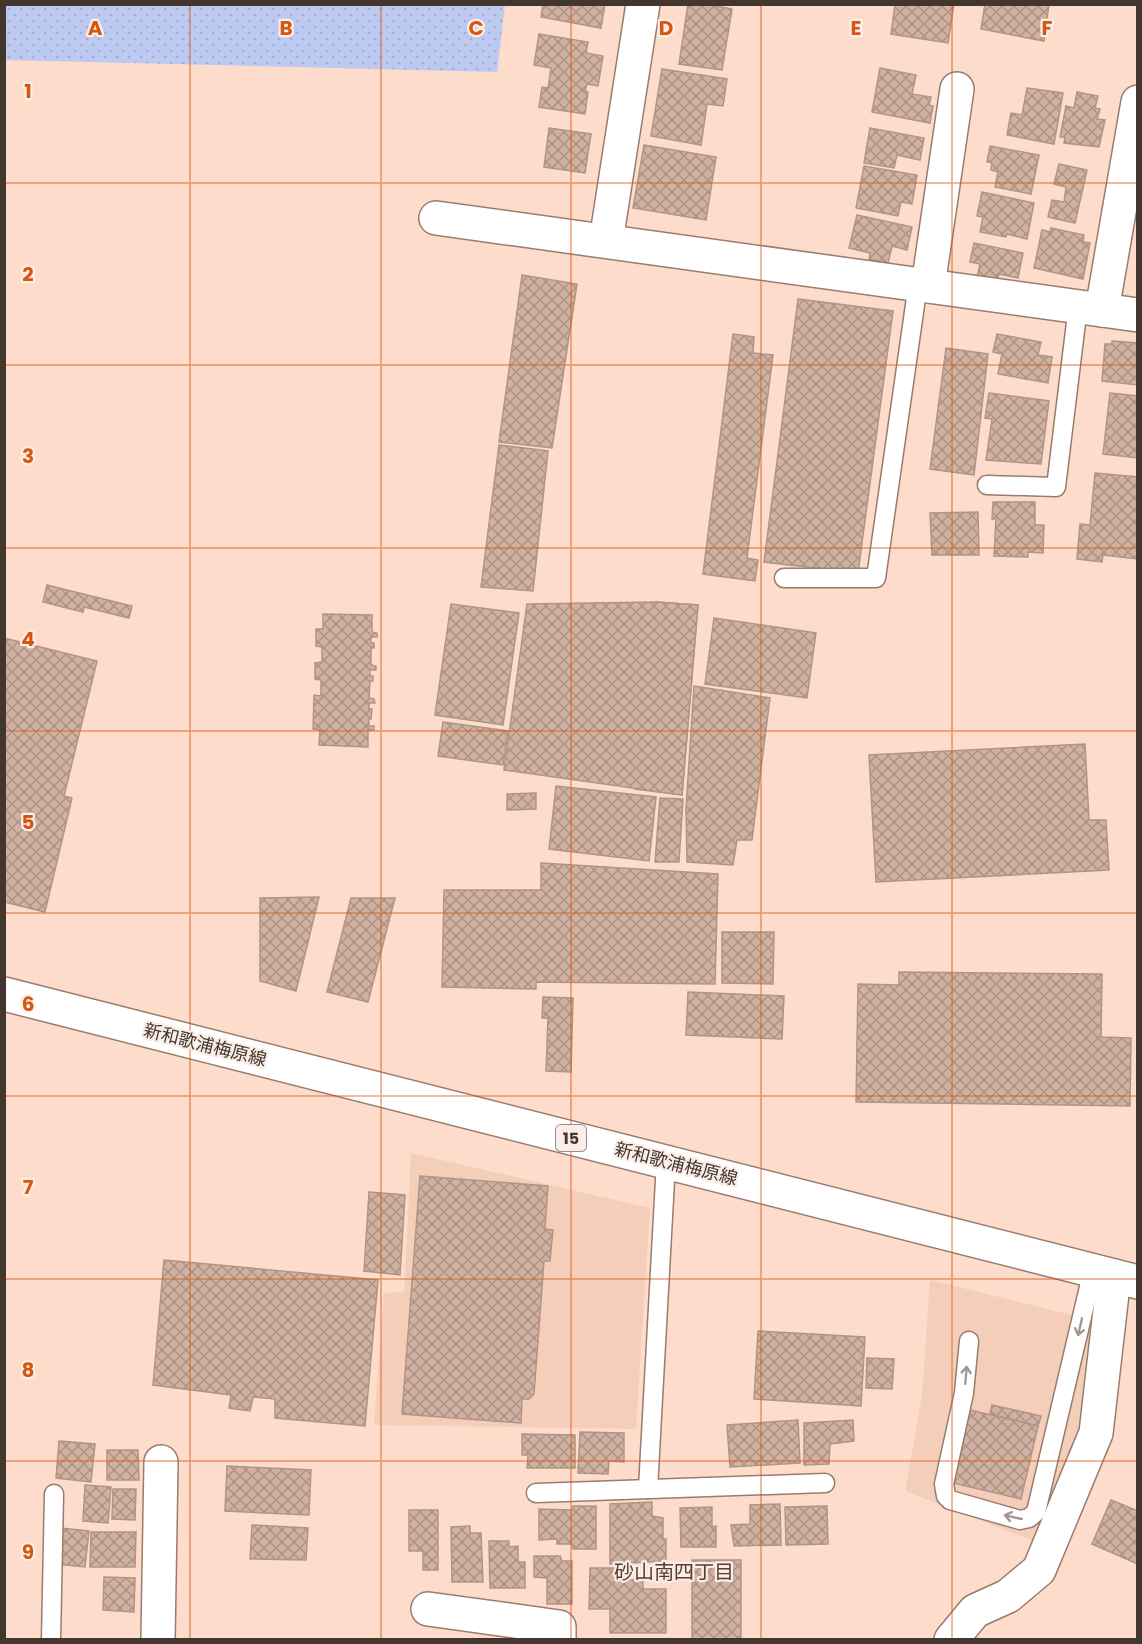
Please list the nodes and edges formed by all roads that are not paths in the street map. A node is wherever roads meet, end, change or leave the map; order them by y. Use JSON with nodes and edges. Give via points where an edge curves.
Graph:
{"nodes":[{"id":1,"x":643,"y":4,"type":"edge"},
{"id":2,"x":957,"y":89,"type":"dead end"},
{"id":3,"x":1137,"y":102,"type":"edge"},
{"id":4,"x":436,"y":218,"type":"dead end"},
{"id":5,"x":606,"y":241,"type":"junction"},
{"id":6,"x":923,"y":285,"type":"junction"},
{"id":7,"x":1090,"y":308,"type":"junction"},
{"id":8,"x":1137,"y":315,"type":"edge"},
{"id":9,"x":987,"y":485,"type":"dead end"},
{"id":10,"x":784,"y":578,"type":"dead end"},
{"id":11,"x":4,"y":994,"type":"edge"},
{"id":12,"x":666,"y":1162,"type":"junction"},
{"id":13,"x":1115,"y":1276,"type":"edge"},
{"id":14,"x":969,"y":1341,"type":"dead end"},
{"id":15,"x":160,"y":1462,"type":"dead end"},
{"id":16,"x":825,"y":1483,"type":"dead end"},
{"id":17,"x":648,"y":1489,"type":"junction"},
{"id":18,"x":536,"y":1493,"type":"dead end"},
{"id":19,"x":54,"y":1494,"type":"dead end"},
{"id":20,"x":428,"y":1609,"type":"dead end"},
{"id":21,"x":51,"y":1640,"type":"edge"},
{"id":22,"x":158,"y":1640,"type":"edge"},
{"id":23,"x":559,"y":1640,"type":"edge"},
{"id":24,"x":951,"y":1640,"type":"edge"}],
"edges":[{"from":1,"to":5,"type":"street"},
{"from":2,"to":6,"type":"street"},
{"from":3,"to":7,"type":"street"},
{"from":4,"to":5,"type":"street"},
{"from":5,"to":6,"type":"street"},
{"from":6,"to":7,"type":"street"},
{"from":6,"to":10,"type":"lane","via":[[876,578]]},
{"from":7,"to":8,"type":"street"},
{"from":7,"to":9,"type":"lane","via":[[1056,487]]},
{"from":11,"to":12,"type":"street","name":"新和歌浦梅原線","number":"15"},
{"from":12,"to":13,"type":"street","name":"新和歌浦梅原線","number":"15"},
{"from":12,"to":17,"type":"lane"},
{"from":13,"to":14,"type":"lane","one_way":true,"via":[[1036,1512],[1029,1518],[1020,1520],[946,1496],[944,1484],[964,1393]]},
{"from":13,"to":24,"type":"street","via":[[1096,1433],[1039,1570],[1008,1596],[975,1611]]},
{"from":15,"to":22,"type":"street"},
{"from":16,"to":17,"type":"lane"},
{"from":17,"to":18,"type":"lane"},
{"from":19,"to":21,"type":"lane"},
{"from":20,"to":23,"type":"street","via":[[559,1627]]}]}
